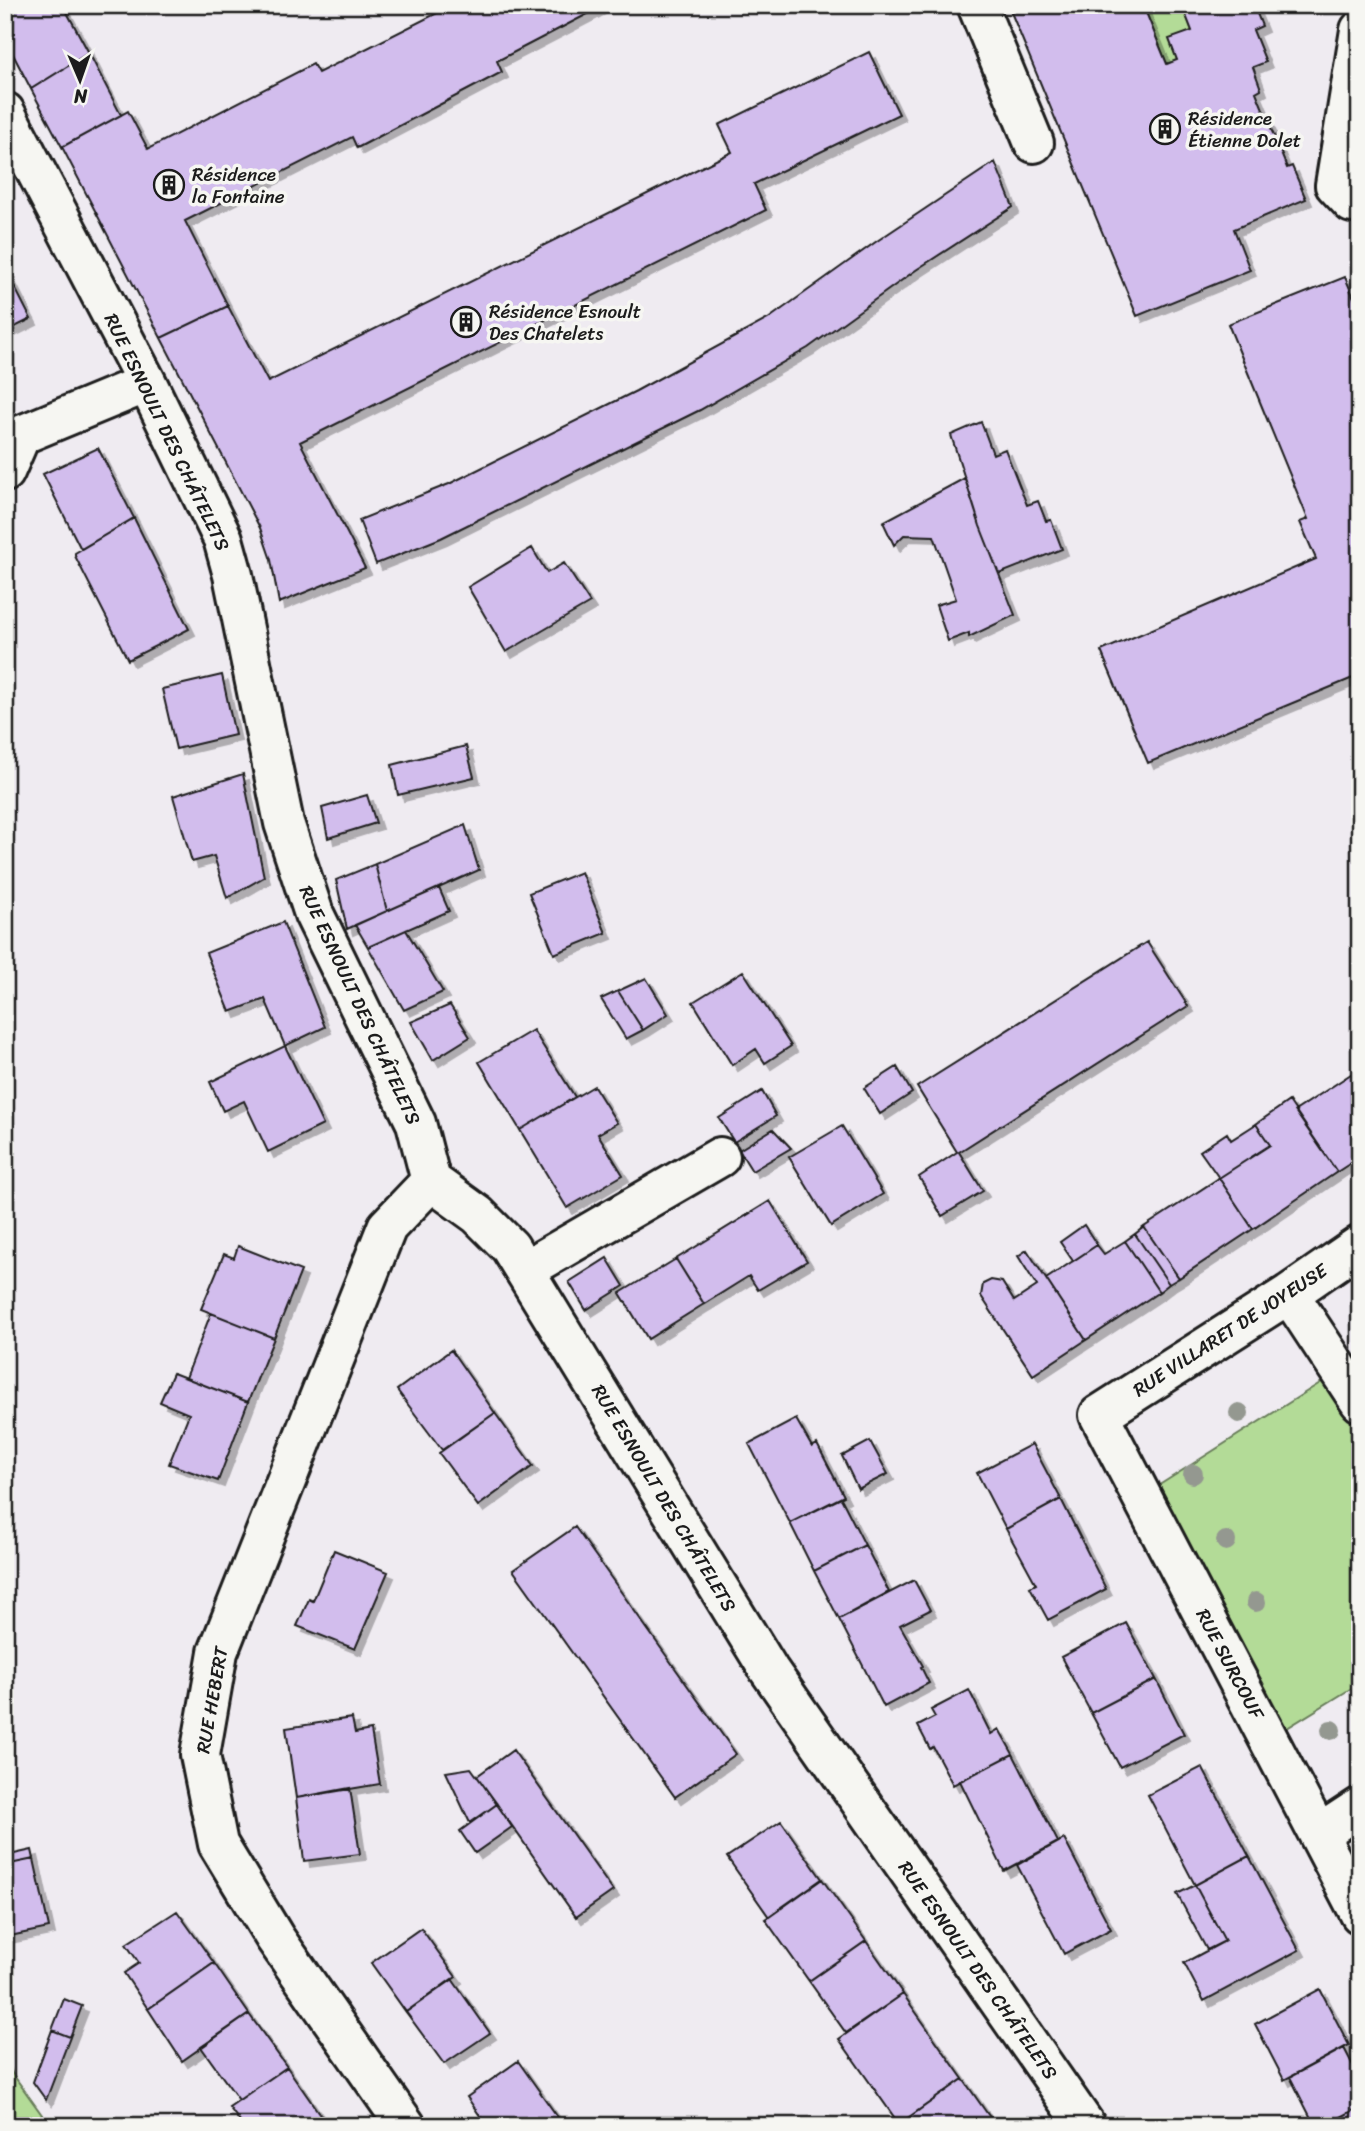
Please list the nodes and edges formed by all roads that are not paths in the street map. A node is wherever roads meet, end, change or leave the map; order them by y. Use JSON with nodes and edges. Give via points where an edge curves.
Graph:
{"nodes":[{"id":1,"x":977,"y":5,"type":"edge"},
{"id":2,"x":1360,"y":30,"type":"edge"},
{"id":3,"x":5,"y":112,"type":"edge"},
{"id":4,"x":1034,"y":143,"type":"dead end"},
{"id":5,"x":1360,"y":203,"type":"edge"},
{"id":6,"x":147,"y":383,"type":"junction"},
{"id":7,"x":5,"y":472,"type":"edge"},
{"id":8,"x":720,"y":1157,"type":"dead end"},
{"id":9,"x":431,"y":1181,"type":"junction"},
{"id":10,"x":1360,"y":1245,"type":"edge"},
{"id":11,"x":525,"y":1270,"type":"junction"},
{"id":12,"x":1289,"y":1294,"type":"junction"},
{"id":13,"x":1360,"y":1402,"type":"edge"},
{"id":14,"x":1099,"y":1415,"type":"joint"},
{"id":15,"x":1360,"y":1807,"type":"edge"},
{"id":16,"x":1319,"y":1835,"type":"junction"},
{"id":17,"x":1360,"y":1914,"type":"edge"},
{"id":18,"x":406,"y":2126,"type":"edge"},
{"id":19,"x":1086,"y":2126,"type":"edge"}],
"edges":[{"from":1,"to":4,"type":"street"},
{"from":2,"to":5,"type":"street","via":[[1335,185],[1352,203]]},
{"from":3,"to":6,"type":"street","name":"RUE ESNOULT DES CHÂTELETS"},
{"from":6,"to":7,"type":"street","via":[[21,435]]},
{"from":6,"to":9,"type":"street","name":"RUE ESNOULT DES CHÂTELETS","via":[[223,539],[284,823],[314,914],[415,1124]]},
{"from":8,"to":11,"type":"street"},
{"from":9,"to":11,"type":"street","name":"RUE ESNOULT DES CHÂTELETS","via":[[478,1215],[510,1247]]},
{"from":9,"to":18,"type":"street","name":"RUE HEBERT","via":[[387,1227],[218,1651],[200,1755],[218,1844],[275,1938]]},
{"from":10,"to":12,"type":"street","name":"RUE VILLARET DE JOYEUSE"},
{"from":11,"to":19,"type":"street","name":"RUE ESNOULT DES CHÂTELETS","via":[[769,1670]]},
{"from":12,"to":13,"type":"street"},
{"from":12,"to":14,"type":"street","name":"RUE VILLARET DE JOYEUSE"},
{"from":14,"to":16,"type":"street","name":"RUE SURCOUF"},
{"from":15,"to":16,"type":"street"},
{"from":16,"to":17,"type":"street","name":"RUE SURCOUF"}]}
